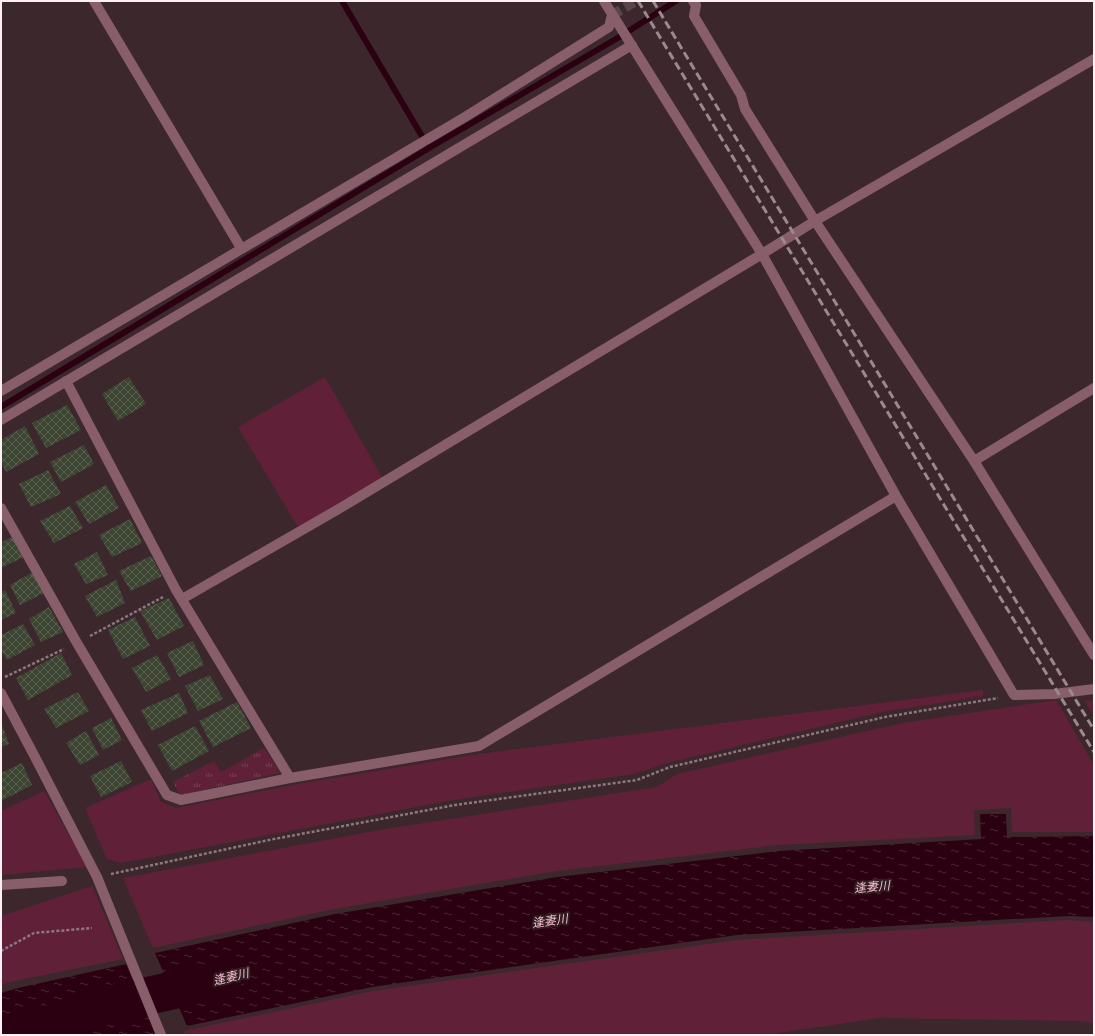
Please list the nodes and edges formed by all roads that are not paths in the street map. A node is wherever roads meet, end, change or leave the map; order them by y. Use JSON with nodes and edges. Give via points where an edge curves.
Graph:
{"nodes":[{"id":1,"x":94,"y":1,"type":"edge"},
{"id":2,"x":604,"y":1,"type":"edge"},
{"id":3,"x":697,"y":2,"type":"edge"},
{"id":4,"x":612,"y":15,"type":"junction"},
{"id":5,"x":632,"y":45,"type":"junction"},
{"id":6,"x":1094,"y":59,"type":"edge"},
{"id":7,"x":814,"y":221,"type":"junction"},
{"id":8,"x":241,"y":248,"type":"junction"},
{"id":9,"x":762,"y":254,"type":"junction"},
{"id":10,"x":66,"y":381,"type":"junction"},
{"id":11,"x":1094,"y":388,"type":"edge"},
{"id":12,"x":1,"y":391,"type":"edge"},
{"id":13,"x":1,"y":420,"type":"edge"},
{"id":14,"x":974,"y":461,"type":"junction"},
{"id":15,"x":896,"y":496,"type":"junction"},
{"id":16,"x":1,"y":508,"type":"edge"},
{"id":17,"x":182,"y":599,"type":"junction"},
{"id":18,"x":1094,"y":655,"type":"edge"},
{"id":19,"x":1094,"y":689,"type":"edge"},
{"id":20,"x":1,"y":693,"type":"edge"},
{"id":21,"x":290,"y":778,"type":"junction"},
{"id":22,"x":62,"y":880,"type":"dead end"},
{"id":23,"x":1,"y":884,"type":"edge"},
{"id":24,"x":161,"y":1035,"type":"edge"}],
"edges":[{"from":1,"to":8,"type":"street"},
{"from":2,"to":4,"type":"street"},
{"from":3,"to":7,"type":"street","via":[[694,16],[741,95],[745,108]]},
{"from":4,"to":5,"type":"street"},
{"from":4,"to":8,"type":"street","via":[[609,27],[465,117]]},
{"from":5,"to":9,"type":"street"},
{"from":5,"to":10,"type":"street"},
{"from":6,"to":7,"type":"street"},
{"from":7,"to":9,"type":"street"},
{"from":7,"to":14,"type":"street"},
{"from":8,"to":12,"type":"street"},
{"from":9,"to":15,"type":"street"},
{"from":9,"to":17,"type":"street","via":[[344,506]]},
{"from":10,"to":13,"type":"street"},
{"from":10,"to":17,"type":"street"},
{"from":11,"to":14,"type":"street"},
{"from":14,"to":18,"type":"street"},
{"from":15,"to":19,"type":"street","via":[[1014,695]]},
{"from":15,"to":21,"type":"street","via":[[479,746]]},
{"from":16,"to":21,"type":"street","via":[[167,795],[182,800]]},
{"from":17,"to":21,"type":"street"},
{"from":20,"to":24,"type":"street","via":[[97,877]]},
{"from":22,"to":23,"type":"street"}]}
